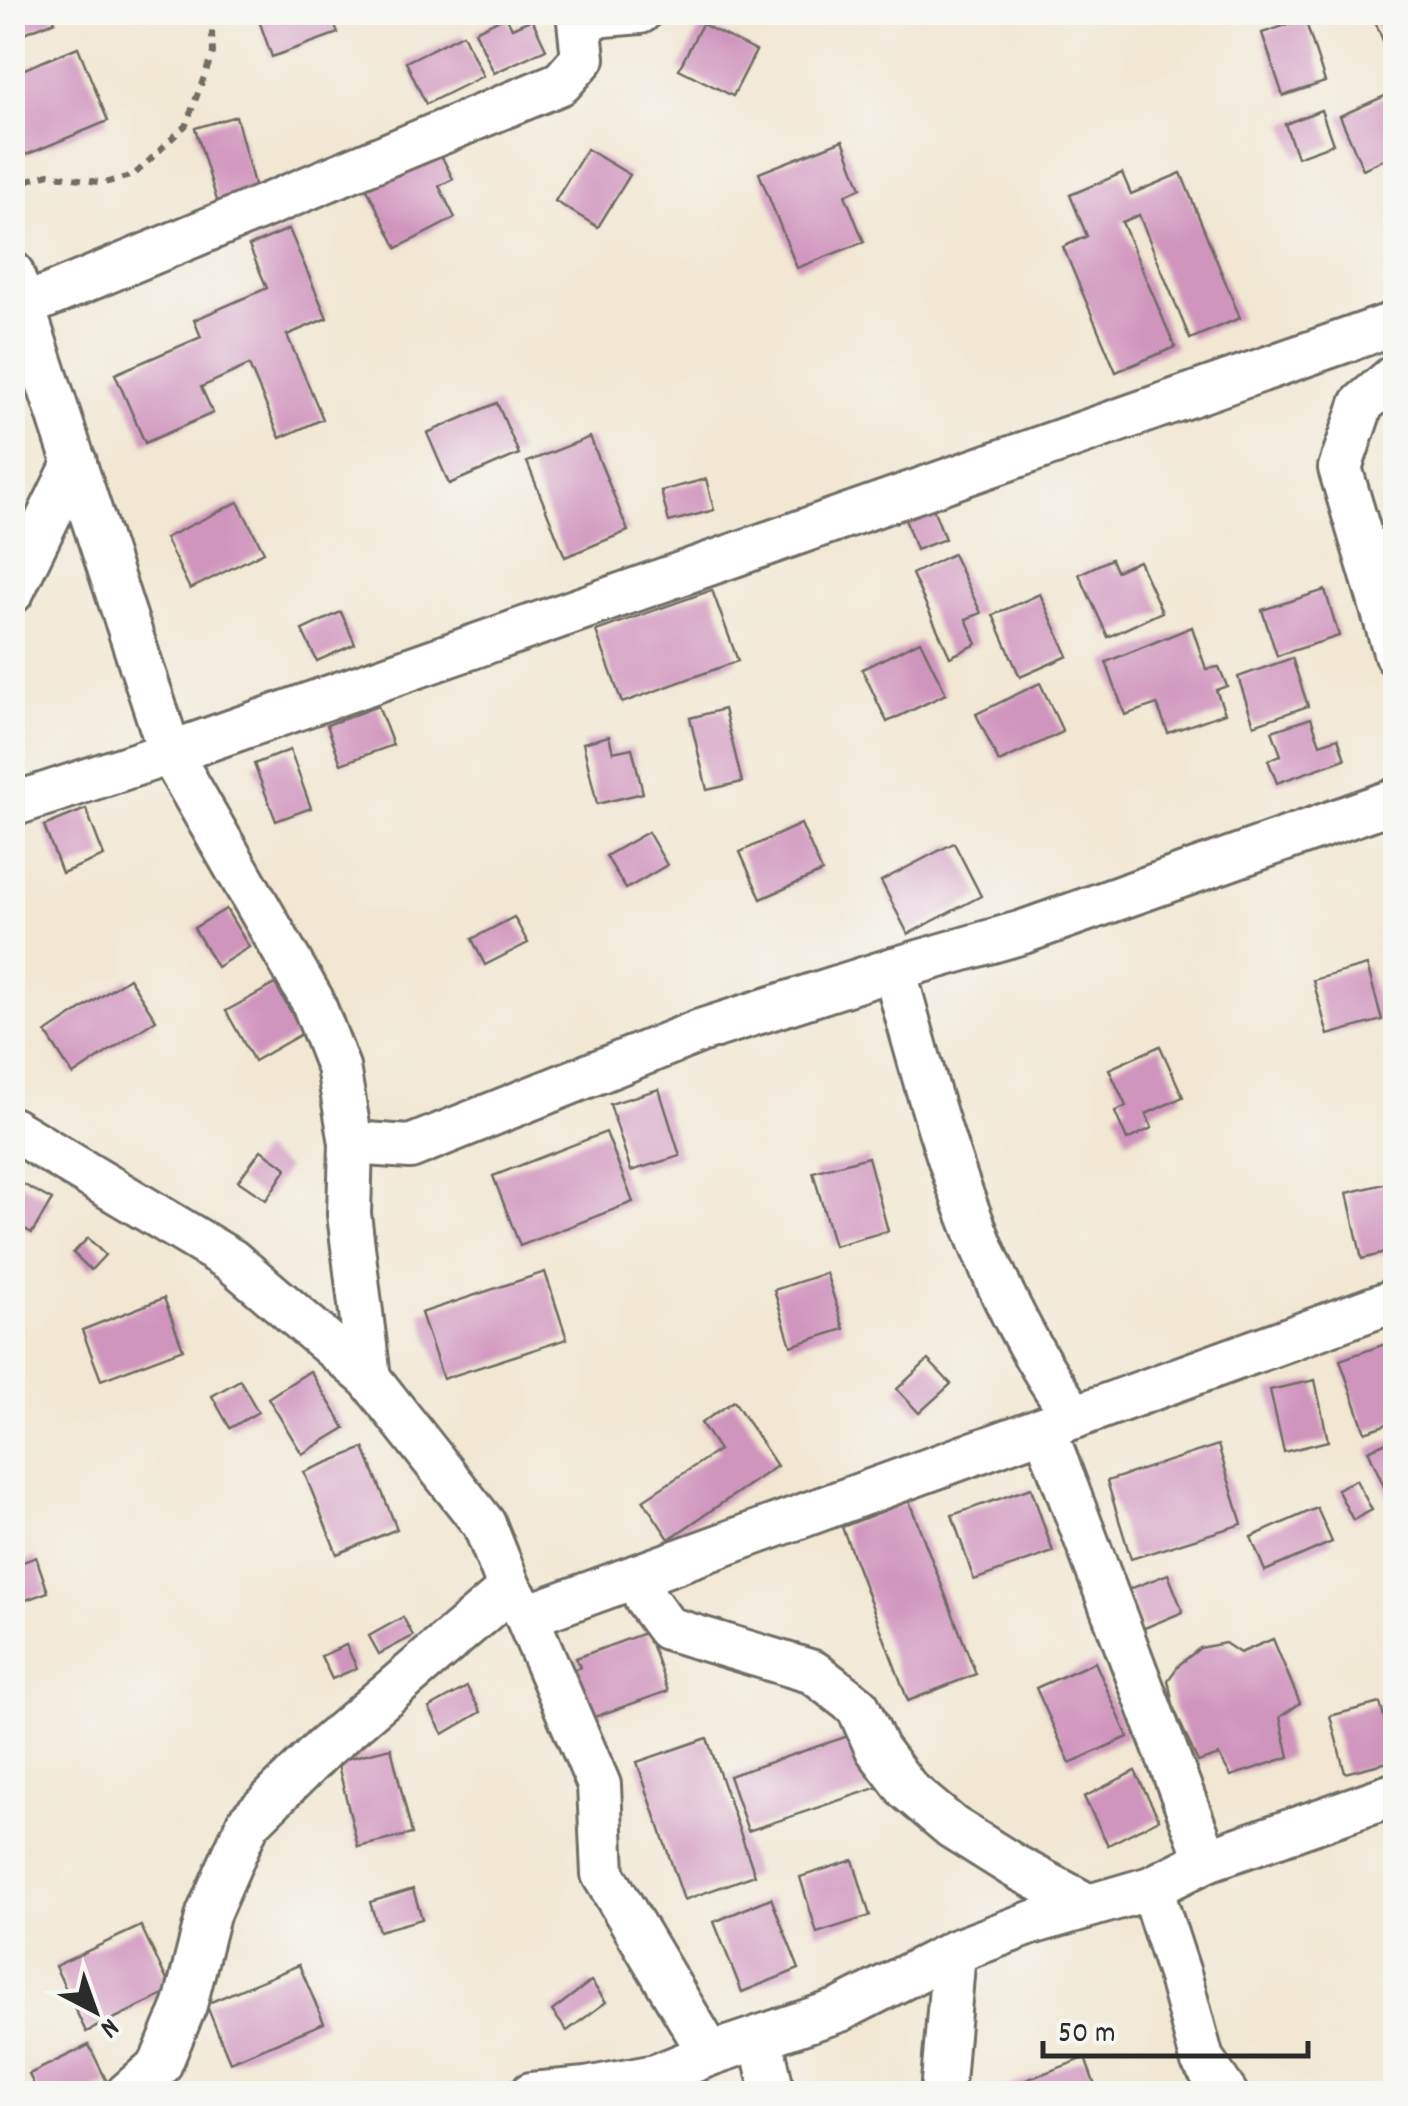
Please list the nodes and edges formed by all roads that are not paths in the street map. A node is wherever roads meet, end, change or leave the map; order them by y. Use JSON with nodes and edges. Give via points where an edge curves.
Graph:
{"nodes":[{"id":1,"x":640,"y":12,"type":"edge"},
{"id":2,"x":579,"y":14,"type":"edge"},
{"id":3,"x":17,"y":297,"type":"edge"},
{"id":4,"x":1396,"y":323,"type":"edge"},
{"id":5,"x":1396,"y":375,"type":"edge"},
{"id":6,"x":75,"y":462,"type":"junction"},
{"id":7,"x":12,"y":592,"type":"edge"},
{"id":8,"x":1396,"y":655,"type":"edge"},
{"id":9,"x":170,"y":753,"type":"junction"},
{"id":10,"x":1396,"y":800,"type":"edge"},
{"id":11,"x":12,"y":804,"type":"edge"},
{"id":12,"x":894,"y":968,"type":"junction"},
{"id":13,"x":12,"y":1129,"type":"edge"},
{"id":14,"x":351,"y":1143,"type":"junction"},
{"id":15,"x":1396,"y":1300,"type":"edge"},
{"id":16,"x":369,"y":1378,"type":"junction"},
{"id":17,"x":1059,"y":1423,"type":"junction"},
{"id":18,"x":636,"y":1576,"type":"junction"},
{"id":19,"x":516,"y":1599,"type":"junction"},
{"id":20,"x":1396,"y":1794,"type":"edge"},
{"id":21,"x":1207,"y":1860,"type":"junction"},
{"id":22,"x":1151,"y":1888,"type":"junction"},
{"id":23,"x":1087,"y":1905,"type":"junction"},
{"id":24,"x":954,"y":1952,"type":"junction"},
{"id":25,"x":761,"y":2039,"type":"junction"},
{"id":26,"x":710,"y":2054,"type":"junction"},
{"id":27,"x":127,"y":2094,"type":"edge"},
{"id":28,"x":531,"y":2094,"type":"edge"},
{"id":29,"x":773,"y":2094,"type":"edge"},
{"id":30,"x":942,"y":2094,"type":"edge"},
{"id":31,"x":1226,"y":2094,"type":"edge"}],
"edges":[{"from":1,"to":2,"type":"street"},
{"from":2,"to":3,"type":"street","via":[[583,58],[562,83]]},
{"from":3,"to":6,"type":"street"},
{"from":4,"to":9,"type":"street"},
{"from":5,"to":8,"type":"street","via":[[1362,404],[1340,468]]},
{"from":6,"to":7,"type":"street"},
{"from":6,"to":9,"type":"street"},
{"from":9,"to":11,"type":"street"},
{"from":9,"to":14,"type":"street","via":[[312,1000],[338,1067]]},
{"from":10,"to":12,"type":"street","via":[[1023,932]]},
{"from":12,"to":14,"type":"street","via":[[700,1032],[410,1147]]},
{"from":12,"to":17,"type":"street","via":[[943,1148],[984,1254],[1048,1381]]},
{"from":13,"to":16,"type":"street","via":[[231,1260]]},
{"from":14,"to":16,"type":"street","via":[[349,1214]]},
{"from":15,"to":17,"type":"street"},
{"from":16,"to":19,"type":"street","via":[[484,1524]]},
{"from":17,"to":18,"type":"street"},
{"from":17,"to":21,"type":"street"},
{"from":18,"to":19,"type":"street","via":[[538,1612]]},
{"from":18,"to":23,"type":"street","via":[[667,1628],[813,1672],[858,1707],[908,1790],[952,1827]]},
{"from":19,"to":26,"type":"street","via":[[599,1786],[603,1874]]},
{"from":19,"to":27,"type":"street","via":[[322,1750],[248,1823],[208,1914],[185,2004],[160,2066]]},
{"from":20,"to":21,"type":"street"},
{"from":21,"to":22,"type":"street"},
{"from":22,"to":23,"type":"street"},
{"from":22,"to":31,"type":"street","via":[[1202,2059]]},
{"from":23,"to":24,"type":"street"},
{"from":24,"to":25,"type":"street","via":[[840,2010]]},
{"from":24,"to":30,"type":"street"},
{"from":25,"to":26,"type":"street"},
{"from":25,"to":29,"type":"street"},
{"from":26,"to":28,"type":"street","via":[[656,2076]]}]}
